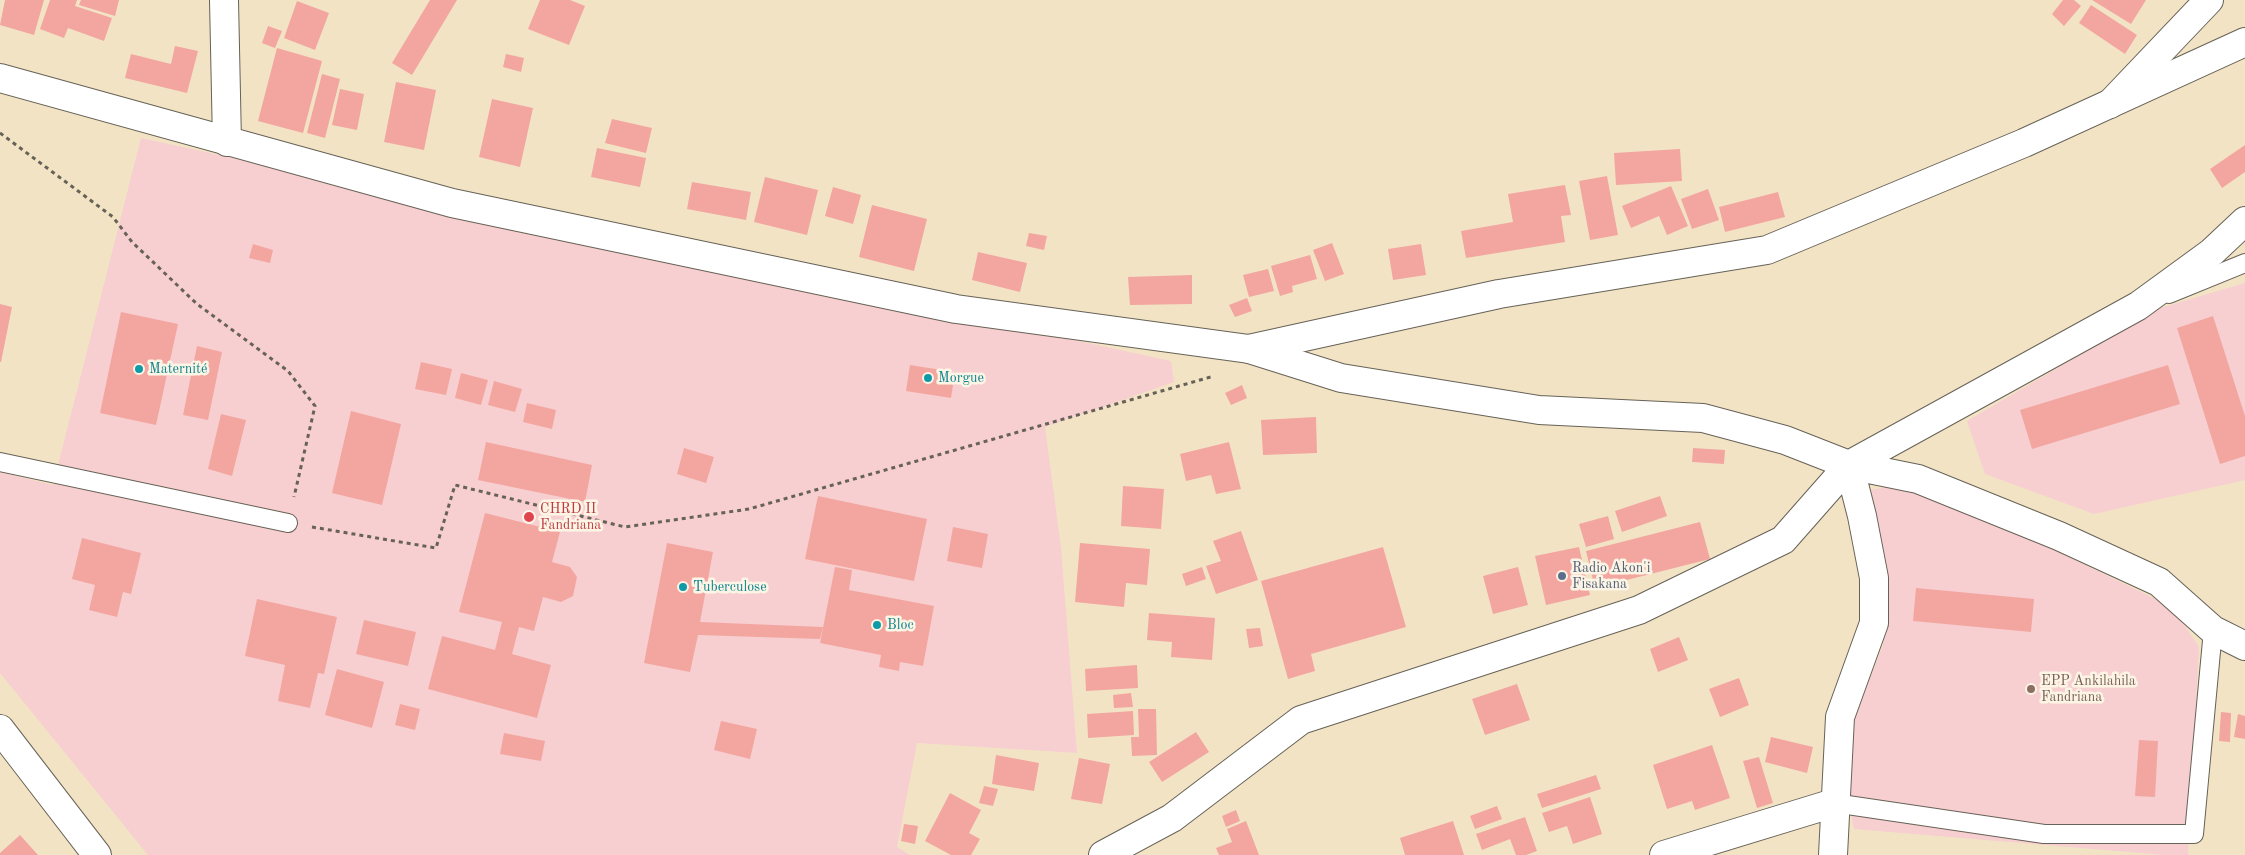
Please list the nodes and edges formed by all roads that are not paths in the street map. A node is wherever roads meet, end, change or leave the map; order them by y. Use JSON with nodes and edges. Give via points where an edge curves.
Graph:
{"nodes":[{"id":1,"x":224,"y":0,"type":"edge"},
{"id":2,"x":2209,"y":0,"type":"edge"},
{"id":3,"x":2245,"y":42,"type":"edge"},
{"id":4,"x":0,"y":78,"type":"edge"},
{"id":5,"x":2110,"y":104,"type":"junction"},
{"id":6,"x":228,"y":142,"type":"junction"},
{"id":7,"x":2245,"y":221,"type":"edge"},
{"id":8,"x":2245,"y":263,"type":"edge"},
{"id":9,"x":2138,"y":306,"type":"junction"},
{"id":10,"x":1249,"y":349,"type":"junction"},
{"id":11,"x":0,"y":462,"type":"edge"},
{"id":12,"x":1849,"y":465,"type":"junction"},
{"id":13,"x":288,"y":523,"type":"road end"},
{"id":14,"x":2213,"y":630,"type":"junction"},
{"id":15,"x":2245,"y":646,"type":"edge"},
{"id":16,"x":0,"y":729,"type":"edge"},
{"id":17,"x":1834,"y":803,"type":"junction"},
{"id":18,"x":97,"y":855,"type":"edge"},
{"id":19,"x":1103,"y":855,"type":"edge"},
{"id":20,"x":1664,"y":855,"type":"edge"},
{"id":21,"x":1833,"y":855,"type":"edge"}],
"edges":[{"from":1,"to":6,"type":"street"},
{"from":2,"to":5,"type":"street"},
{"from":3,"to":5,"type":"street"},
{"from":4,"to":6,"type":"street"},
{"from":5,"to":10,"type":"street","via":[[1767,250],[1499,294]]},
{"from":6,"to":10,"type":"street","via":[[452,203],[956,308]]},
{"from":7,"to":9,"type":"street","via":[[2212,252]]},
{"from":8,"to":9,"type":"lane"},
{"from":9,"to":12,"type":"street"},
{"from":10,"to":12,"type":"street","via":[[1341,378],[1539,410],[1702,418],[1785,440]]},
{"from":11,"to":13,"type":"lane"},
{"from":12,"to":14,"type":"street","via":[[1918,479],[2059,536],[2159,582]]},
{"from":12,"to":17,"type":"street","via":[[1874,578],[1874,623],[1840,717]]},
{"from":12,"to":19,"type":"street","via":[[1783,540],[1639,610],[1301,720],[1172,818]]},
{"from":14,"to":15,"type":"street"},
{"from":14,"to":17,"type":"lane","via":[[2194,834],[2044,834]]},
{"from":16,"to":18,"type":"street"},
{"from":17,"to":20,"type":"street"},
{"from":17,"to":21,"type":"street"}]}
